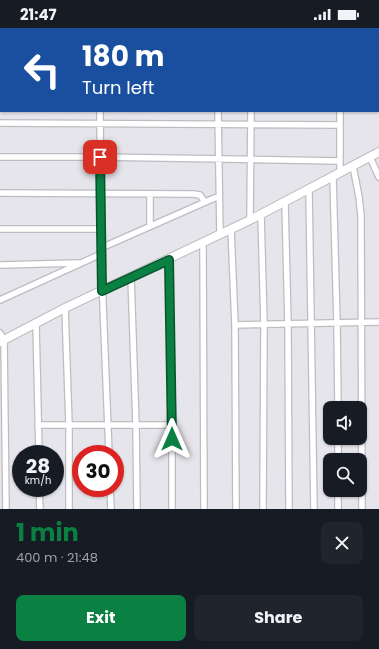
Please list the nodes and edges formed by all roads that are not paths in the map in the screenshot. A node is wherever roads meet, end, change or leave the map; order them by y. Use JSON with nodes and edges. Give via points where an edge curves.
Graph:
{"nodes":[{"id":1,"x":100,"y":112,"type":"edge"},
{"id":2,"x":218,"y":112,"type":"edge"},
{"id":3,"x":251,"y":112,"type":"edge"},
{"id":4,"x":340,"y":112,"type":"edge"},
{"id":5,"x":0,"y":123,"type":"edge"},
{"id":6,"x":100,"y":123,"type":"junction"},
{"id":7,"x":218,"y":124,"type":"junction"},
{"id":8,"x":251,"y":125,"type":"junction"},
{"id":9,"x":340,"y":125,"type":"junction"},
{"id":10,"x":379,"y":152,"type":"edge"},
{"id":11,"x":100,"y":157,"type":"junction"},
{"id":12,"x":370,"y":157,"type":"junction"},
{"id":13,"x":0,"y":158,"type":"edge"},
{"id":14,"x":218,"y":159,"type":"junction"},
{"id":15,"x":251,"y":160,"type":"junction"},
{"id":16,"x":340,"y":161,"type":"junction"},
{"id":17,"x":353,"y":166,"type":"junction"},
{"id":18,"x":337,"y":175,"type":"junction"},
{"id":19,"x":379,"y":177,"type":"edge"},
{"id":20,"x":309,"y":190,"type":"junction"},
{"id":21,"x":0,"y":193,"type":"edge"},
{"id":22,"x":100,"y":193,"type":"junction"},
{"id":23,"x":150,"y":194,"type":"junction"},
{"id":24,"x":219,"y":196,"type":"junction"},
{"id":25,"x":205,"y":202,"type":"junction"},
{"id":26,"x":285,"y":203,"type":"junction"},
{"id":27,"x":261,"y":215,"type":"junction"},
{"id":28,"x":250,"y":220,"type":"junction"},
{"id":29,"x":150,"y":226,"type":"junction"},
{"id":30,"x":0,"y":229,"type":"edge"},
{"id":31,"x":231,"y":229,"type":"junction"},
{"id":32,"x":101,"y":230,"type":"junction"},
{"id":33,"x":220,"y":235,"type":"junction"},
{"id":34,"x":203,"y":243,"type":"junction"},
{"id":35,"x":101,"y":251,"type":"junction"},
{"id":36,"x":169,"y":260,"type":"junction"},
{"id":37,"x":80,"y":263,"type":"junction"},
{"id":38,"x":0,"y":264,"type":"edge"},
{"id":39,"x":131,"y":278,"type":"junction"},
{"id":40,"x":102,"y":291,"type":"junction"},
{"id":41,"x":0,"y":300,"type":"edge"},
{"id":42,"x":65,"y":308,"type":"junction"},
{"id":43,"x":361,"y":322,"type":"junction"},
{"id":44,"x":379,"y":322,"type":"edge"},
{"id":45,"x":337,"y":323,"type":"junction"},
{"id":46,"x":36,"y":324,"type":"junction"},
{"id":47,"x":235,"y":324,"type":"junction"},
{"id":48,"x":264,"y":324,"type":"junction"},
{"id":49,"x":288,"y":324,"type":"junction"},
{"id":50,"x":312,"y":324,"type":"junction"},
{"id":51,"x":1,"y":338,"type":"edge"},
{"id":52,"x":338,"y":401,"type":"edge"},
{"id":53,"x":38,"y":425,"type":"junction"},
{"id":54,"x":69,"y":425,"type":"junction"},
{"id":55,"x":108,"y":425,"type":"junction"},
{"id":56,"x":136,"y":425,"type":"junction"},
{"id":57,"x":172,"y":425,"type":"junction"},
{"id":58,"x":39,"y":445,"type":"edge"},
{"id":59,"x":109,"y":445,"type":"edge"},
{"id":60,"x":39,"y":497,"type":"edge"},
{"id":61,"x":110,"y":497,"type":"edge"},
{"id":62,"x":338,"y":497,"type":"edge"},
{"id":63,"x":6,"y":509,"type":"edge"},
{"id":64,"x":40,"y":509,"type":"edge"},
{"id":65,"x":69,"y":509,"type":"edge"},
{"id":66,"x":111,"y":509,"type":"edge"},
{"id":67,"x":137,"y":509,"type":"edge"},
{"id":68,"x":172,"y":509,"type":"edge"},
{"id":69,"x":204,"y":509,"type":"edge"},
{"id":70,"x":236,"y":509,"type":"edge"},
{"id":71,"x":263,"y":509,"type":"edge"},
{"id":72,"x":289,"y":509,"type":"edge"},
{"id":73,"x":314,"y":509,"type":"edge"},
{"id":74,"x":338,"y":509,"type":"edge"},
{"id":75,"x":362,"y":509,"type":"edge"}],
"edges":[{"from":1,"to":6,"type":"street"},
{"from":2,"to":7,"type":"street"},
{"from":3,"to":8,"type":"street"},
{"from":4,"to":9,"type":"street"},
{"from":5,"to":6,"type":"street"},
{"from":6,"to":7,"type":"street"},
{"from":6,"to":11,"type":"street"},
{"from":7,"to":8,"type":"street"},
{"from":7,"to":14,"type":"street"},
{"from":8,"to":9,"type":"street"},
{"from":8,"to":15,"type":"street"},
{"from":9,"to":16,"type":"street"},
{"from":10,"to":12,"type":"street"},
{"from":11,"to":13,"type":"street"},
{"from":11,"to":14,"type":"street"},
{"from":11,"to":22,"type":"street"},
{"from":12,"to":17,"type":"street"},
{"from":12,"to":19,"type":"street"},
{"from":14,"to":15,"type":"street"},
{"from":14,"to":24,"type":"street"},
{"from":15,"to":16,"type":"street"},
{"from":15,"to":28,"type":"street"},
{"from":16,"to":18,"type":"street"},
{"from":17,"to":18,"type":"street"},
{"from":17,"to":43,"type":"street","via":[[361,216]]},
{"from":18,"to":20,"type":"street"},
{"from":18,"to":45,"type":"street"},
{"from":20,"to":26,"type":"street"},
{"from":20,"to":50,"type":"street"},
{"from":21,"to":22,"type":"street"},
{"from":22,"to":23,"type":"street"},
{"from":22,"to":32,"type":"street"},
{"from":23,"to":25,"type":"street","via":[[198,194]]},
{"from":23,"to":29,"type":"street"},
{"from":24,"to":25,"type":"street"},
{"from":24,"to":33,"type":"street"},
{"from":25,"to":29,"type":"street"},
{"from":26,"to":27,"type":"street"},
{"from":26,"to":49,"type":"street"},
{"from":27,"to":28,"type":"street"},
{"from":27,"to":48,"type":"street"},
{"from":28,"to":31,"type":"street"},
{"from":29,"to":35,"type":"street"},
{"from":30,"to":32,"type":"street"},
{"from":31,"to":33,"type":"street"},
{"from":31,"to":47,"type":"street"},
{"from":32,"to":35,"type":"street"},
{"from":33,"to":34,"type":"street"},
{"from":34,"to":36,"type":"street"},
{"from":34,"to":69,"type":"street"},
{"from":35,"to":37,"type":"street"},
{"from":35,"to":40,"type":"street"},
{"from":36,"to":39,"type":"street"},
{"from":36,"to":57,"type":"street"},
{"from":37,"to":38,"type":"street"},
{"from":37,"to":41,"type":"street"},
{"from":39,"to":40,"type":"street"},
{"from":39,"to":56,"type":"street"},
{"from":40,"to":42,"type":"street"},
{"from":40,"to":55,"type":"street"},
{"from":42,"to":46,"type":"street"},
{"from":42,"to":54,"type":"street"},
{"from":43,"to":44,"type":"street"},
{"from":43,"to":45,"type":"street"},
{"from":43,"to":75,"type":"street"},
{"from":45,"to":50,"type":"street"},
{"from":45,"to":52,"type":"street"},
{"from":46,"to":51,"type":"street"},
{"from":46,"to":53,"type":"street"},
{"from":47,"to":48,"type":"street"},
{"from":47,"to":70,"type":"street"},
{"from":48,"to":49,"type":"street"},
{"from":48,"to":71,"type":"street"},
{"from":49,"to":50,"type":"street"},
{"from":49,"to":72,"type":"street"},
{"from":50,"to":73,"type":"street"},
{"from":51,"to":63,"type":"street"},
{"from":53,"to":54,"type":"street"},
{"from":53,"to":58,"type":"street"},
{"from":54,"to":55,"type":"street"},
{"from":54,"to":65,"type":"street"},
{"from":55,"to":56,"type":"street"},
{"from":55,"to":59,"type":"street"},
{"from":56,"to":57,"type":"street"},
{"from":56,"to":67,"type":"street"},
{"from":57,"to":68,"type":"street"},
{"from":60,"to":64,"type":"street"},
{"from":61,"to":66,"type":"street"},
{"from":62,"to":74,"type":"street"}]}
